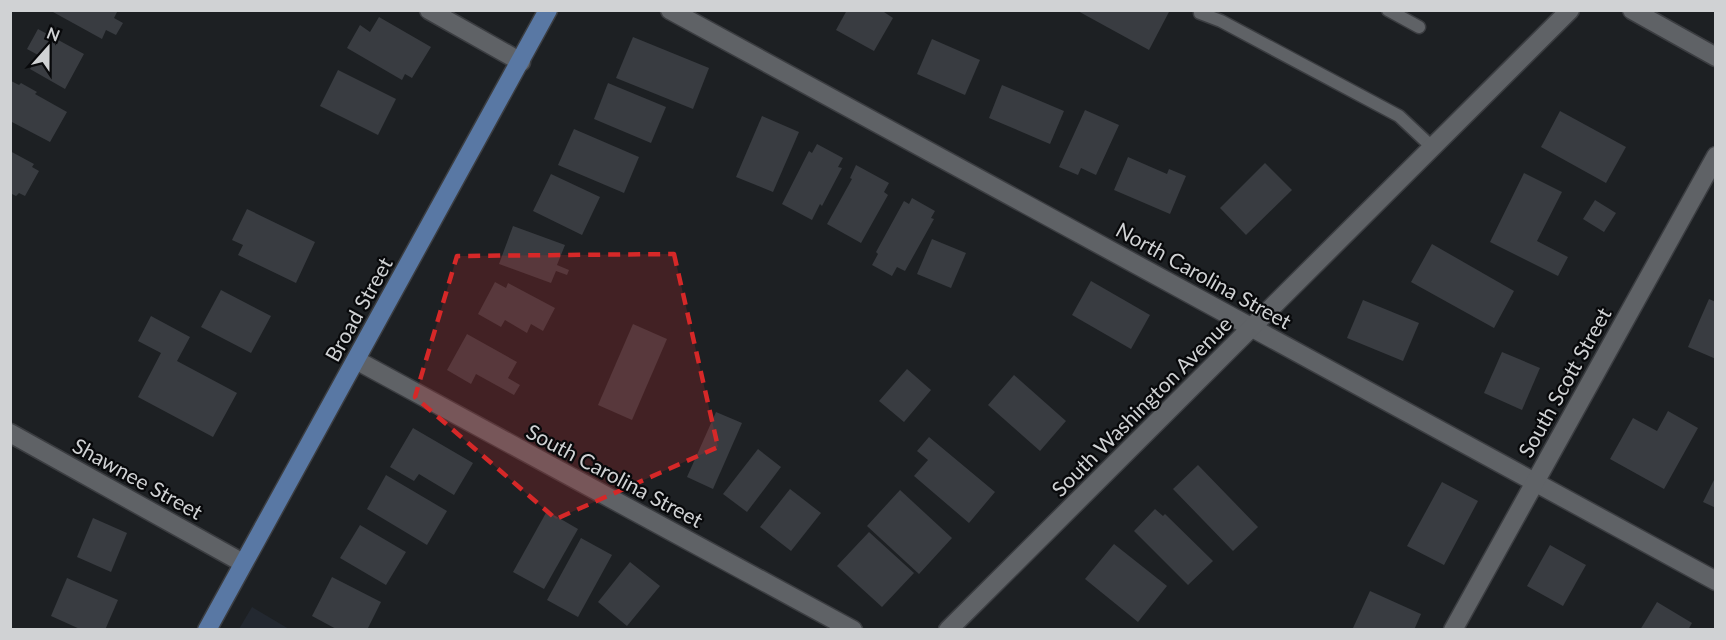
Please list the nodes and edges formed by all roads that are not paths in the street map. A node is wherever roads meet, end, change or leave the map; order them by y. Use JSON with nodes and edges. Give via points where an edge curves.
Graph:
{"nodes":[{"id":1,"x":429,"y":10,"type":"edge"},
{"id":2,"x":548,"y":10,"type":"edge"},
{"id":3,"x":670,"y":10,"type":"edge"},
{"id":4,"x":1200,"y":10,"type":"edge"},
{"id":5,"x":1388,"y":10,"type":"edge"},
{"id":6,"x":1570,"y":10,"type":"edge"},
{"id":7,"x":1632,"y":10,"type":"edge"},
{"id":8,"x":1419,"y":27,"type":"dead end"},
{"id":9,"x":1716,"y":57,"type":"edge"},
{"id":10,"x":520,"y":62,"type":"junction"},
{"id":11,"x":1433,"y":148,"type":"junction"},
{"id":12,"x":1716,"y":156,"type":"edge"},
{"id":13,"x":1253,"y":326,"type":"junction"},
{"id":14,"x":356,"y":360,"type":"junction"},
{"id":15,"x":10,"y":433,"type":"edge"},
{"id":16,"x":1534,"y":482,"type":"junction"},
{"id":17,"x":243,"y":563,"type":"junction"},
{"id":18,"x":1716,"y":580,"type":"edge"},
{"id":19,"x":207,"y":630,"type":"edge"},
{"id":20,"x":853,"y":630,"type":"edge"},
{"id":21,"x":948,"y":630,"type":"edge"},
{"id":22,"x":1453,"y":630,"type":"edge"}],
"edges":[{"from":1,"to":10,"type":"street"},
{"from":2,"to":10,"type":"main road","name":"Broad Street"},
{"from":3,"to":13,"type":"street","name":"North Carolina Street"},
{"from":4,"to":11,"type":"lane","via":[[1399,116]]},
{"from":5,"to":8,"type":"lane"},
{"from":6,"to":11,"type":"street","name":"South Washington Avenue"},
{"from":7,"to":9,"type":"street"},
{"from":10,"to":14,"type":"main road","name":"Broad Street"},
{"from":11,"to":13,"type":"street","name":"South Washington Avenue"},
{"from":12,"to":16,"type":"street","name":"South Scott Street"},
{"from":13,"to":16,"type":"street","name":"North Carolina Street"},
{"from":13,"to":21,"type":"street","name":"South Washington Avenue"},
{"from":14,"to":17,"type":"main road","name":"Broad Street"},
{"from":14,"to":20,"type":"street","name":"South Carolina Street"},
{"from":15,"to":17,"type":"street","name":"Shawnee Street"},
{"from":16,"to":18,"type":"street","name":"North Carolina Street"},
{"from":16,"to":22,"type":"street","name":"South Scott Street"},
{"from":17,"to":19,"type":"main road","name":"Broad Street"}]}
